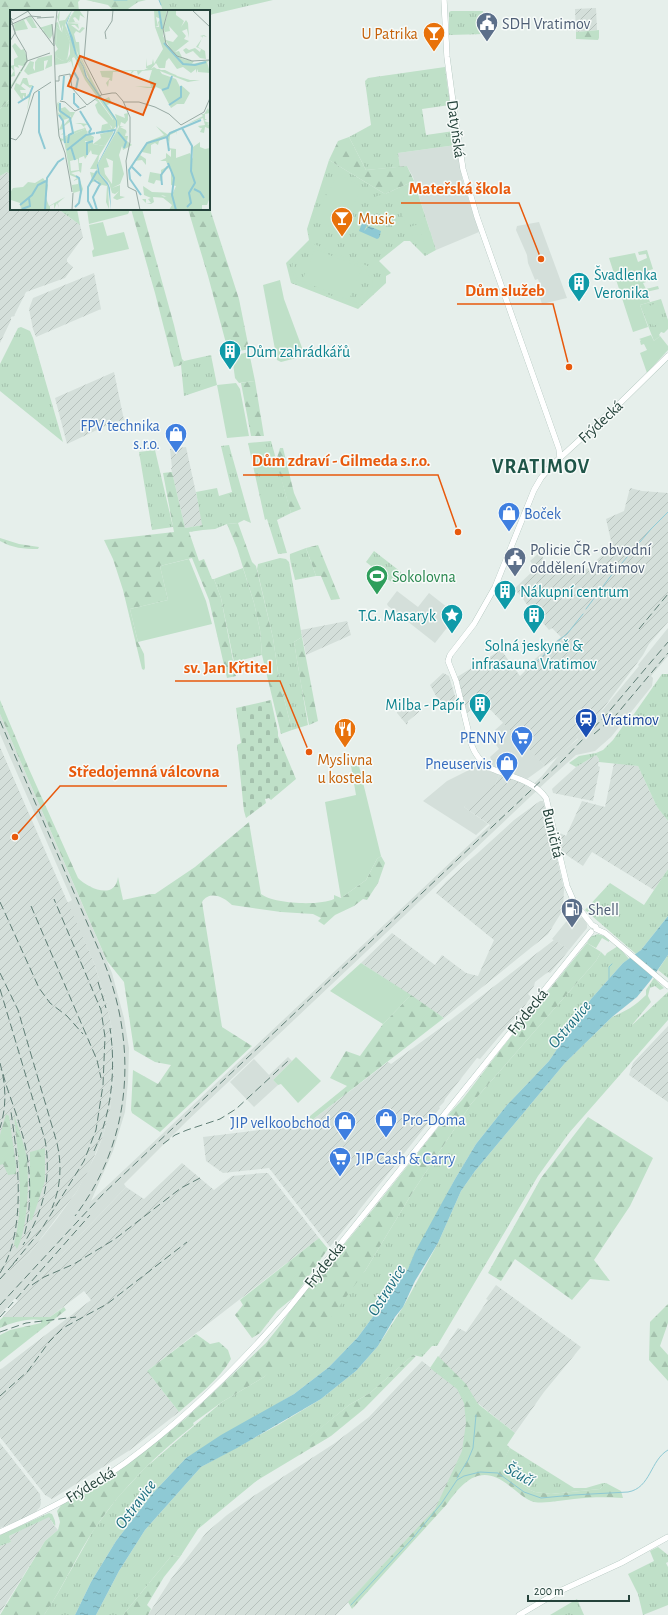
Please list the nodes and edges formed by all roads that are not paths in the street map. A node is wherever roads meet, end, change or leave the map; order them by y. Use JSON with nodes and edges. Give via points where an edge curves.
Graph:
{"nodes":[{"id":1,"x":444,"y":0,"type":"edge"},
{"id":2,"x":668,"y":356,"type":"edge"},
{"id":3,"x":560,"y":458,"type":"junction"},
{"id":4,"x":448,"y":658,"type":"joint"},
{"id":5,"x":593,"y":929,"type":"junction"},
{"id":6,"x":668,"y":986,"type":"edge"},
{"id":7,"x":0,"y":1532,"type":"edge"},
{"id":8,"x":668,"y":1537,"type":"edge"},
{"id":9,"x":519,"y":1615,"type":"edge"}],
"edges":[{"from":1,"to":3,"type":"main road","name":"Datyňská","via":[[448,64],[466,182],[558,445]]},
{"from":2,"to":3,"type":"main road","name":"Frýdecká"},
{"from":3,"to":4,"type":"main road","name":"Frýdecká","via":[[541,478],[534,490],[495,587],[474,624]]},
{"from":4,"to":5,"type":"main road","name":"Buničitá","via":[[475,753],[487,766],[531,784],[546,798],[567,886],[574,902]]},
{"from":5,"to":6,"type":"main road","via":[[605,934]]},
{"from":5,"to":7,"type":"main road","name":"Frýdecká","via":[[288,1309],[218,1385],[180,1420],[124,1463],[52,1508]]},
{"from":8,"to":9,"type":"main road","via":[[621,1563],[555,1593]]}]}
